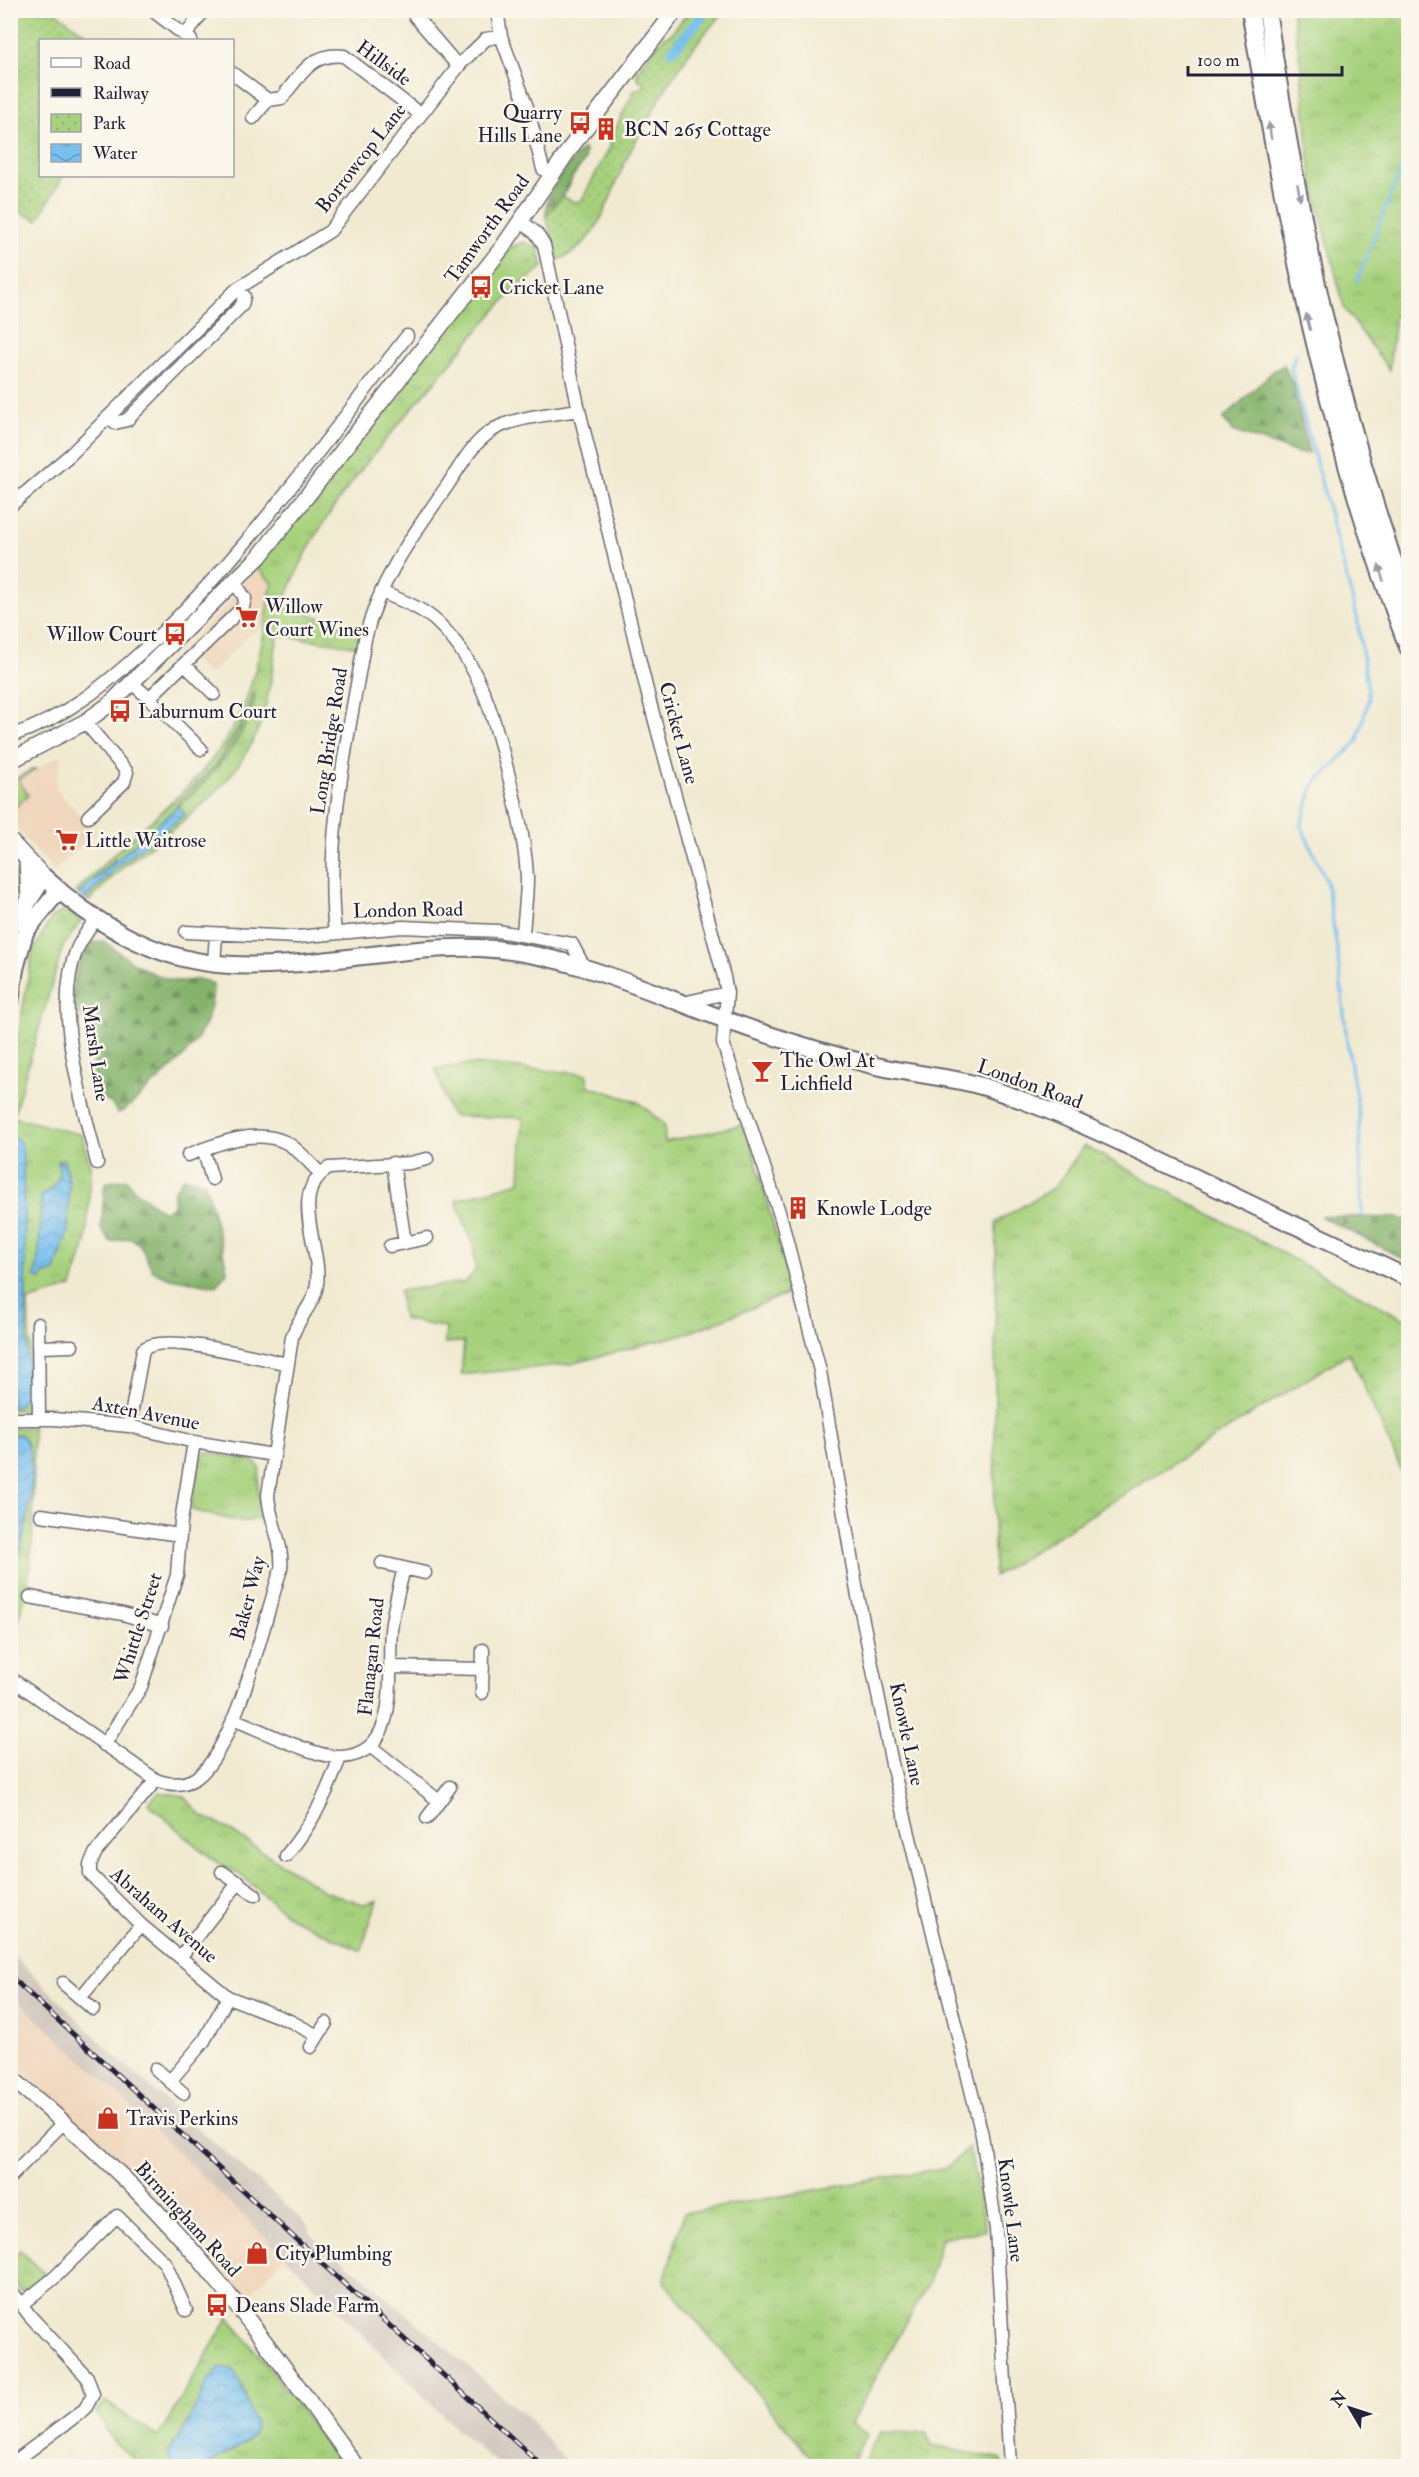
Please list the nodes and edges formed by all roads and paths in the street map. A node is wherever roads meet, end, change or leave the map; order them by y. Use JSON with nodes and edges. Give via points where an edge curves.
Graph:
{"nodes":[{"id":1,"x":152,"y":10,"type":"edge"},
{"id":2,"x":204,"y":10,"type":"edge"},
{"id":3,"x":414,"y":10,"type":"edge"},
{"id":4,"x":497,"y":10,"type":"edge"},
{"id":5,"x":676,"y":10,"type":"edge"},
{"id":6,"x":1250,"y":10,"type":"edge"},
{"id":7,"x":1267,"y":10,"type":"edge"},
{"id":8,"x":501,"y":36,"type":"junction"},
{"id":9,"x":188,"y":38,"type":"edge"},
{"id":10,"x":458,"y":66,"type":"junction"},
{"id":11,"x":234,"y":74,"type":"edge"},
{"id":12,"x":268,"y":100,"type":"junction"},
{"id":13,"x":420,"y":114,"type":"junction"},
{"id":14,"x":253,"y":118,"type":"dead end"},
{"id":15,"x":552,"y":175,"type":"junction"},
{"id":16,"x":521,"y":220,"type":"junction"},
{"id":17,"x":407,"y":336,"type":"dead end"},
{"id":18,"x":1337,"y":364,"type":"junction"},
{"id":19,"x":379,"y":372,"type":"junction"},
{"id":20,"x":395,"y":384,"type":"junction"},
{"id":21,"x":579,"y":410,"type":"junction"},
{"id":22,"x":10,"y":506,"type":"edge"},
{"id":23,"x":1408,"y":574,"type":"edge"},
{"id":24,"x":235,"y":583,"type":"junction"},
{"id":25,"x":381,"y":592,"type":"junction"},
{"id":26,"x":1408,"y":603,"type":"edge"},
{"id":27,"x":1408,"y":647,"type":"edge"},
{"id":28,"x":184,"y":664,"type":"junction"},
{"id":29,"x":133,"y":684,"type":"junction"},
{"id":30,"x":214,"y":694,"type":"dead end"},
{"id":31,"x":149,"y":698,"type":"junction"},
{"id":32,"x":78,"y":704,"type":"junction"},
{"id":33,"x":87,"y":721,"type":"junction"},
{"id":34,"x":10,"y":736,"type":"edge"},
{"id":35,"x":201,"y":749,"type":"dead end"},
{"id":36,"x":32,"y":750,"type":"junction"},
{"id":37,"x":10,"y":754,"type":"edge"},
{"id":38,"x":10,"y":761,"type":"edge"},
{"id":39,"x":88,"y":818,"type":"dead end"},
{"id":40,"x":10,"y":841,"type":"edge"},
{"id":41,"x":27,"y":859,"type":"junction"},
{"id":42,"x":44,"y":877,"type":"junction"},
{"id":43,"x":59,"y":890,"type":"junction"},
{"id":44,"x":29,"y":898,"type":"junction"},
{"id":45,"x":96,"y":918,"type":"junction"},
{"id":46,"x":25,"y":932,"type":"junction"},
{"id":47,"x":186,"y":932,"type":"dead end"},
{"id":48,"x":335,"y":933,"type":"junction"},
{"id":49,"x":523,"y":934,"type":"junction"},
{"id":50,"x":216,"y":935,"type":"junction"},
{"id":51,"x":214,"y":963,"type":"junction"},
{"id":52,"x":585,"y":969,"type":"junction"},
{"id":53,"x":727,"y":993,"type":"junction"},
{"id":54,"x":10,"y":1002,"type":"edge"},
{"id":55,"x":683,"y":1003,"type":"junction"},
{"id":56,"x":724,"y":1018,"type":"junction"},
{"id":57,"x":203,"y":1149,"type":"junction"},
{"id":58,"x":188,"y":1155,"type":"dead end"},
{"id":59,"x":427,"y":1160,"type":"dead end"},
{"id":60,"x":97,"y":1163,"type":"dead end"},
{"id":61,"x":393,"y":1163,"type":"junction"},
{"id":62,"x":320,"y":1173,"type":"junction"},
{"id":63,"x":212,"y":1179,"type":"dead end"},
{"id":64,"x":427,"y":1238,"type":"dead end"},
{"id":65,"x":405,"y":1243,"type":"junction"},
{"id":66,"x":390,"y":1246,"type":"dead end"},
{"id":67,"x":1408,"y":1278,"type":"edge"},
{"id":68,"x":38,"y":1324,"type":"dead end"},
{"id":69,"x":72,"y":1346,"type":"dead end"},
{"id":70,"x":39,"y":1347,"type":"junction"},
{"id":71,"x":288,"y":1364,"type":"junction"},
{"id":72,"x":10,"y":1419,"type":"edge"},
{"id":73,"x":39,"y":1419,"type":"junction"},
{"id":74,"x":129,"y":1426,"type":"junction"},
{"id":75,"x":194,"y":1442,"type":"junction"},
{"id":76,"x":273,"y":1455,"type":"junction"},
{"id":77,"x":41,"y":1515,"type":"dead end"},
{"id":78,"x":180,"y":1535,"type":"junction"},
{"id":79,"x":382,"y":1563,"type":"dead end"},
{"id":80,"x":404,"y":1568,"type":"junction"},
{"id":81,"x":425,"y":1573,"type":"dead end"},
{"id":82,"x":30,"y":1597,"type":"dead end"},
{"id":83,"x":162,"y":1626,"type":"junction"},
{"id":84,"x":483,"y":1650,"type":"dead end"},
{"id":85,"x":392,"y":1667,"type":"junction"},
{"id":86,"x":483,"y":1669,"type":"junction"},
{"id":87,"x":10,"y":1678,"type":"edge"},
{"id":88,"x":482,"y":1693,"type":"dead end"},
{"id":89,"x":233,"y":1719,"type":"junction"},
{"id":90,"x":104,"y":1745,"type":"junction"},
{"id":91,"x":370,"y":1746,"type":"junction"},
{"id":92,"x":340,"y":1757,"type":"junction"},
{"id":93,"x":156,"y":1780,"type":"junction"},
{"id":94,"x":450,"y":1787,"type":"dead end"},
{"id":95,"x":439,"y":1801,"type":"junction"},
{"id":96,"x":427,"y":1818,"type":"dead end"},
{"id":97,"x":285,"y":1856,"type":"dead end"},
{"id":98,"x":222,"y":1872,"type":"dead end"},
{"id":99,"x":239,"y":1882,"type":"junction"},
{"id":100,"x":255,"y":1895,"type":"dead end"},
{"id":101,"x":141,"y":1925,"type":"junction"},
{"id":102,"x":181,"y":1956,"type":"junction"},
{"id":103,"x":63,"y":1983,"type":"dead end"},
{"id":104,"x":228,"y":1997,"type":"junction"},
{"id":105,"x":80,"y":1998,"type":"junction"},
{"id":106,"x":93,"y":2009,"type":"dead end"},
{"id":107,"x":326,"y":2023,"type":"dead end"},
{"id":108,"x":318,"y":2036,"type":"junction"},
{"id":109,"x":311,"y":2047,"type":"dead end"},
{"id":110,"x":156,"y":2069,"type":"dead end"},
{"id":111,"x":10,"y":2077,"type":"edge"},
{"id":112,"x":170,"y":2081,"type":"junction"},
{"id":113,"x":183,"y":2093,"type":"dead end"},
{"id":114,"x":63,"y":2123,"type":"junction"},
{"id":115,"x":10,"y":2176,"type":"edge"},
{"id":116,"x":10,"y":2289,"type":"edge"},
{"id":117,"x":22,"y":2304,"type":"junction"},
{"id":118,"x":186,"y":2310,"type":"dead end"},
{"id":119,"x":10,"y":2465,"type":"edge"},
{"id":120,"x":356,"y":2466,"type":"edge"},
{"id":121,"x":1010,"y":2466,"type":"edge"}],
"edges":[{"from":1,"to":9,"type":"street"},
{"from":2,"to":9,"type":"street"},
{"from":3,"to":10,"type":"street"},
{"from":4,"to":8,"type":"street"},
{"from":5,"to":15,"type":"main road","name":"Tamworth Road"},
{"from":27,"to":6,"type":"highway","one_way":true,"via":[[1355,495],[1319,367],[1280,189]]},
{"from":7,"to":18,"type":"highway","one_way":true,"via":[[1314,271]]},
{"from":8,"to":10,"type":"street","name":"Borrowcop Lane","via":[[486,39]]},
{"from":8,"to":15,"type":"street","via":[[527,107],[543,169]]},
{"from":10,"to":13,"type":"street","name":"Borrowcop Lane"},
{"from":11,"to":12,"type":"street"},
{"from":12,"to":13,"type":"street","name":"Hillside","via":[[282,98],[310,64],[331,54],[344,56]]},
{"from":12,"to":14,"type":"street","name":"Hillside"},
{"from":13,"to":22,"type":"street","name":"Borrowcop Lane","via":[[330,231],[237,289],[51,472]]},
{"from":15,"to":16,"type":"main road","name":"Tamworth Road"},
{"from":16,"to":20,"type":"main road","name":"Tamworth Road"},
{"from":16,"to":21,"type":"street","name":"Cricket Lane","via":[[544,245]]},
{"from":17,"to":19,"type":"street"},
{"from":18,"to":23,"type":"highway"},
{"from":18,"to":26,"type":"highway","via":[[1368,486]]},
{"from":19,"to":20,"type":"street"},
{"from":19,"to":32,"type":"street","via":[[208,588],[129,663]]},
{"from":20,"to":24,"type":"main road","name":"Tamworth Road"},
{"from":21,"to":25,"type":"street","name":"Long Bridge Road","via":[[506,424],[491,431],[469,454],[396,560]]},
{"from":21,"to":53,"type":"street","name":"Cricket Lane","via":[[649,699]]},
{"from":24,"to":28,"type":"street","via":[[245,598],[243,607]]},
{"from":24,"to":29,"type":"main road","name":"Tamworth Road"},
{"from":25,"to":48,"type":"street","name":"Long Bridge Road","via":[[365,639],[336,821],[330,894]]},
{"from":25,"to":49,"type":"street","via":[[436,621],[465,656],[484,693],[523,834]]},
{"from":28,"to":30,"type":"street"},
{"from":28,"to":31,"type":"street"},
{"from":29,"to":31,"type":"street"},
{"from":29,"to":33,"type":"main road","name":"Tamworth Road"},
{"from":31,"to":35,"type":"street"},
{"from":32,"to":33,"type":"street"},
{"from":32,"to":34,"type":"street","via":[[37,728]]},
{"from":33,"to":36,"type":"main road","name":"Tamworth Road"},
{"from":33,"to":39,"type":"street","via":[[127,772],[124,782]]},
{"from":36,"to":37,"type":"main road","name":"Tamworth Road"},
{"from":36,"to":38,"type":"main road","name":"Tamworth Road"},
{"from":40,"to":41,"type":"main road","name":"London Road"},
{"from":41,"to":42,"type":"main road","name":"London Road"},
{"from":41,"to":44,"type":"main road"},
{"from":42,"to":43,"type":"highway","name":"London Road"},
{"from":42,"to":44,"type":"highway"},
{"from":43,"to":45,"type":"highway","name":"London Road"},
{"from":43,"to":46,"type":"highway"},
{"from":44,"to":46,"type":"highway","via":[[24,912]]},
{"from":45,"to":51,"type":"highway","name":"London Road","via":[[166,953]]},
{"from":45,"to":60,"type":"street","name":"Marsh Lane","via":[[77,950],[69,981],[68,1008],[77,1077]]},
{"from":46,"to":54,"type":"highway"},
{"from":47,"to":50,"type":"street","name":"London Road"},
{"from":48,"to":49,"type":"street","name":"London Road","via":[[402,927]]},
{"from":48,"to":50,"type":"street","name":"London Road","via":[[297,937]]},
{"from":49,"to":52,"type":"street","name":"London Road","via":[[572,944]]},
{"from":50,"to":51,"type":"street"},
{"from":51,"to":52,"type":"highway","name":"London Road","via":[[249,965],[476,948],[509,951]]},
{"from":52,"to":55,"type":"highway","name":"London Road"},
{"from":53,"to":55,"type":"street"},
{"from":53,"to":56,"type":"street","name":"Cricket Lane"},
{"from":55,"to":56,"type":"highway","name":"London Road"},
{"from":56,"to":67,"type":"highway","name":"London Road","via":[[878,1066],[994,1090],[1033,1104],[1125,1143]]},
{"from":56,"to":121,"type":"street","name":"Knowle Lane","via":[[723,1043],[781,1218],[817,1360],[892,1764],[982,2135],[997,2240]]},
{"from":57,"to":58,"type":"street"},
{"from":57,"to":62,"type":"street","via":[[233,1140],[273,1138],[292,1147]]},
{"from":57,"to":63,"type":"street"},
{"from":59,"to":61,"type":"street"},
{"from":61,"to":62,"type":"street","via":[[329,1168]]},
{"from":61,"to":65,"type":"street"},
{"from":62,"to":71,"type":"street","name":"Baker Way","via":[[310,1190],[308,1204],[317,1286],[314,1298],[296,1324]]},
{"from":64,"to":65,"type":"street"},
{"from":65,"to":66,"type":"street"},
{"from":68,"to":70,"type":"street"},
{"from":69,"to":70,"type":"street"},
{"from":70,"to":73,"type":"street"},
{"from":71,"to":74,"type":"street","via":[[186,1344],[152,1344],[143,1350]]},
{"from":71,"to":76,"type":"street","name":"Baker Way"},
{"from":72,"to":73,"type":"street","name":"Axten Avenue"},
{"from":73,"to":74,"type":"street","name":"Axten Avenue"},
{"from":74,"to":75,"type":"street","name":"Axten Avenue"},
{"from":75,"to":76,"type":"street","name":"Axten Avenue"},
{"from":75,"to":78,"type":"street","name":"Whittle Street"},
{"from":76,"to":89,"type":"street","name":"Baker Way","via":[[268,1503],[281,1551],[281,1569]]},
{"from":77,"to":78,"type":"street"},
{"from":78,"to":83,"type":"street","name":"Whittle Street","via":[[177,1575]]},
{"from":79,"to":80,"type":"street"},
{"from":80,"to":81,"type":"street"},
{"from":80,"to":85,"type":"street","name":"Flanagan Road","via":[[393,1616]]},
{"from":82,"to":83,"type":"street","via":[[123,1614]]},
{"from":83,"to":90,"type":"street","name":"Whittle Street","via":[[135,1701]]},
{"from":84,"to":86,"type":"street"},
{"from":85,"to":86,"type":"street"},
{"from":85,"to":91,"type":"street","name":"Flanagan Road","via":[[387,1717],[380,1736]]},
{"from":86,"to":88,"type":"street"},
{"from":87,"to":90,"type":"street","name":"Baker Way"},
{"from":89,"to":92,"type":"street"},
{"from":89,"to":93,"type":"street","name":"Baker Way","via":[[209,1765],[195,1778],[181,1784]]},
{"from":90,"to":93,"type":"street","name":"Baker Way"},
{"from":91,"to":92,"type":"street"},
{"from":91,"to":95,"type":"street"},
{"from":92,"to":97,"type":"street","via":[[314,1820]]},
{"from":93,"to":101,"type":"street","name":"Abraham Avenue","via":[[90,1864],[95,1882]]},
{"from":94,"to":95,"type":"street"},
{"from":95,"to":96,"type":"street"},
{"from":98,"to":99,"type":"street"},
{"from":99,"to":100,"type":"street"},
{"from":99,"to":102,"type":"street"},
{"from":101,"to":102,"type":"street","name":"Abraham Avenue"},
{"from":101,"to":105,"type":"street"},
{"from":102,"to":104,"type":"street","name":"Abraham Avenue"},
{"from":103,"to":105,"type":"street"},
{"from":104,"to":108,"type":"street","name":"Abraham Avenue"},
{"from":104,"to":112,"type":"street","via":[[204,2041]]},
{"from":105,"to":106,"type":"street"},
{"from":107,"to":108,"type":"street"},
{"from":108,"to":109,"type":"street"},
{"from":110,"to":112,"type":"street"},
{"from":111,"to":114,"type":"main road","name":"Birmingham Road"},
{"from":112,"to":113,"type":"street"},
{"from":114,"to":115,"type":"street"},
{"from":114,"to":120,"type":"main road","name":"Birmingham Road","via":[[139,2194],[196,2256]]},
{"from":116,"to":117,"type":"street"},
{"from":117,"to":118,"type":"street","via":[[117,2216],[165,2263]]},
{"from":117,"to":119,"type":"street","via":[[87,2377],[93,2394],[85,2409]]}]}
